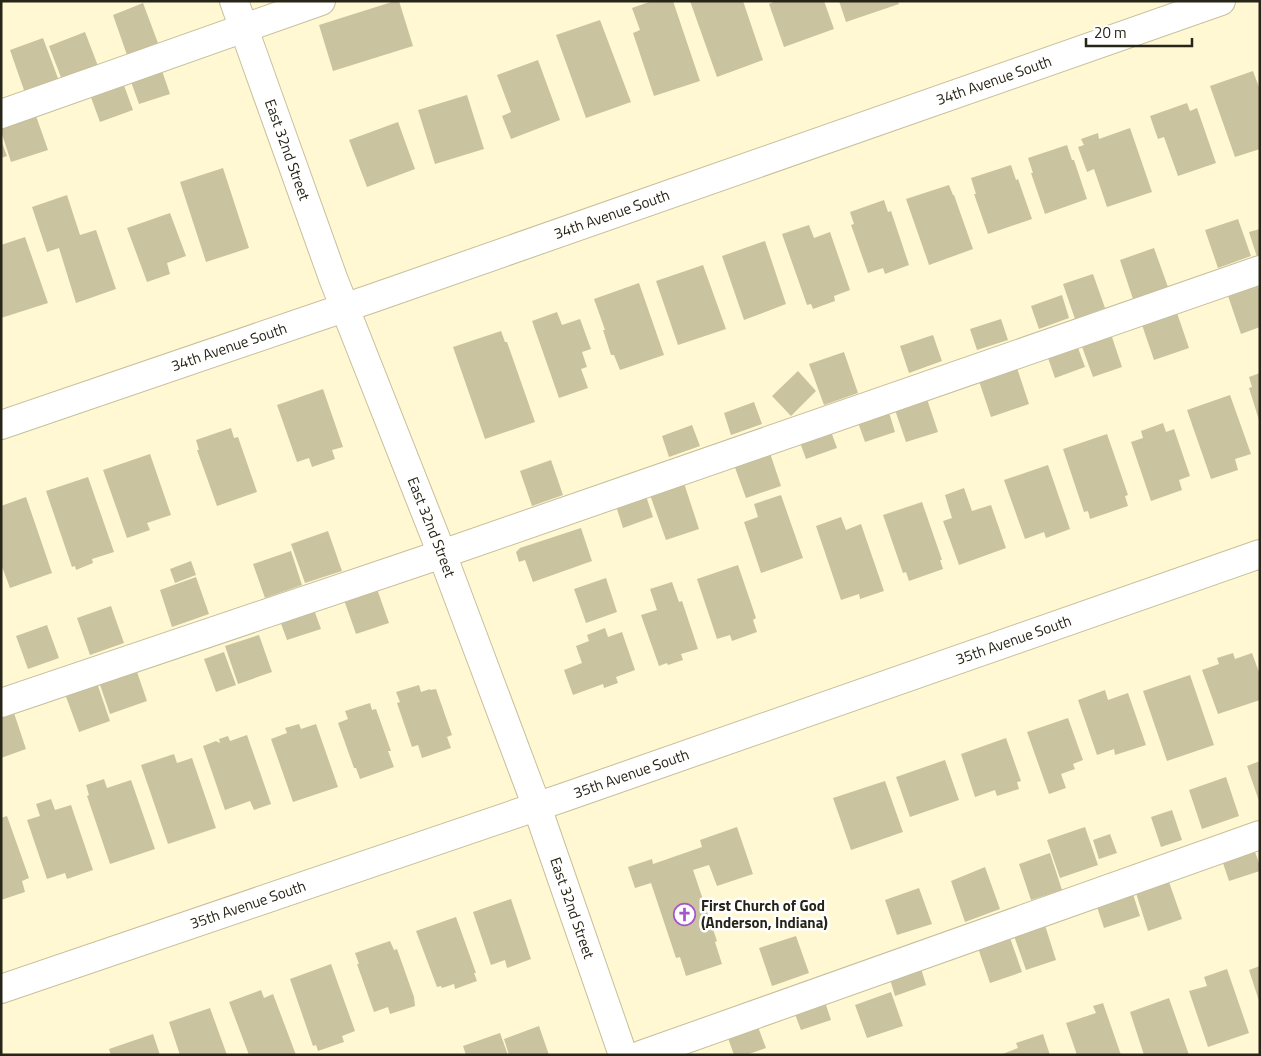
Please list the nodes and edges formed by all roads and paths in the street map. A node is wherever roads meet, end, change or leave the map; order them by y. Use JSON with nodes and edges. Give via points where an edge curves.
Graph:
{"nodes":[{"id":1,"x":234,"y":1,"type":"edge"},
{"id":2,"x":321,"y":1,"type":"edge"},
{"id":3,"x":1221,"y":1,"type":"edge"},
{"id":4,"x":244,"y":28,"type":"junction"},
{"id":5,"x":1,"y":114,"type":"edge"},
{"id":6,"x":1260,"y":270,"type":"edge"},
{"id":7,"x":345,"y":308,"type":"junction"},
{"id":8,"x":1,"y":425,"type":"edge"},
{"id":9,"x":442,"y":554,"type":"junction"},
{"id":10,"x":1260,"y":554,"type":"edge"},
{"id":11,"x":1,"y":703,"type":"edge"},
{"id":12,"x":537,"y":807,"type":"junction"},
{"id":13,"x":1260,"y":835,"type":"edge"},
{"id":14,"x":1,"y":989,"type":"edge"},
{"id":15,"x":624,"y":1055,"type":"edge"},
{"id":16,"x":642,"y":1055,"type":"edge"}],
"edges":[{"from":1,"to":4,"type":"street","name":"East 32nd Street"},
{"from":2,"to":4,"type":"street"},
{"from":3,"to":7,"type":"street","name":"34th Avenue South"},
{"from":4,"to":5,"type":"street"},
{"from":4,"to":7,"type":"street","name":"East 32nd Street"},
{"from":6,"to":9,"type":"street"},
{"from":7,"to":8,"type":"street","name":"34th Avenue South"},
{"from":7,"to":9,"type":"street","name":"East 32nd Street"},
{"from":9,"to":11,"type":"street"},
{"from":9,"to":12,"type":"street","name":"East 32nd Street"},
{"from":10,"to":12,"type":"street","name":"35th Avenue South"},
{"from":12,"to":14,"type":"street","name":"35th Avenue South"},
{"from":12,"to":15,"type":"street","name":"East 32nd Street"},
{"from":13,"to":16,"type":"street"}]}
